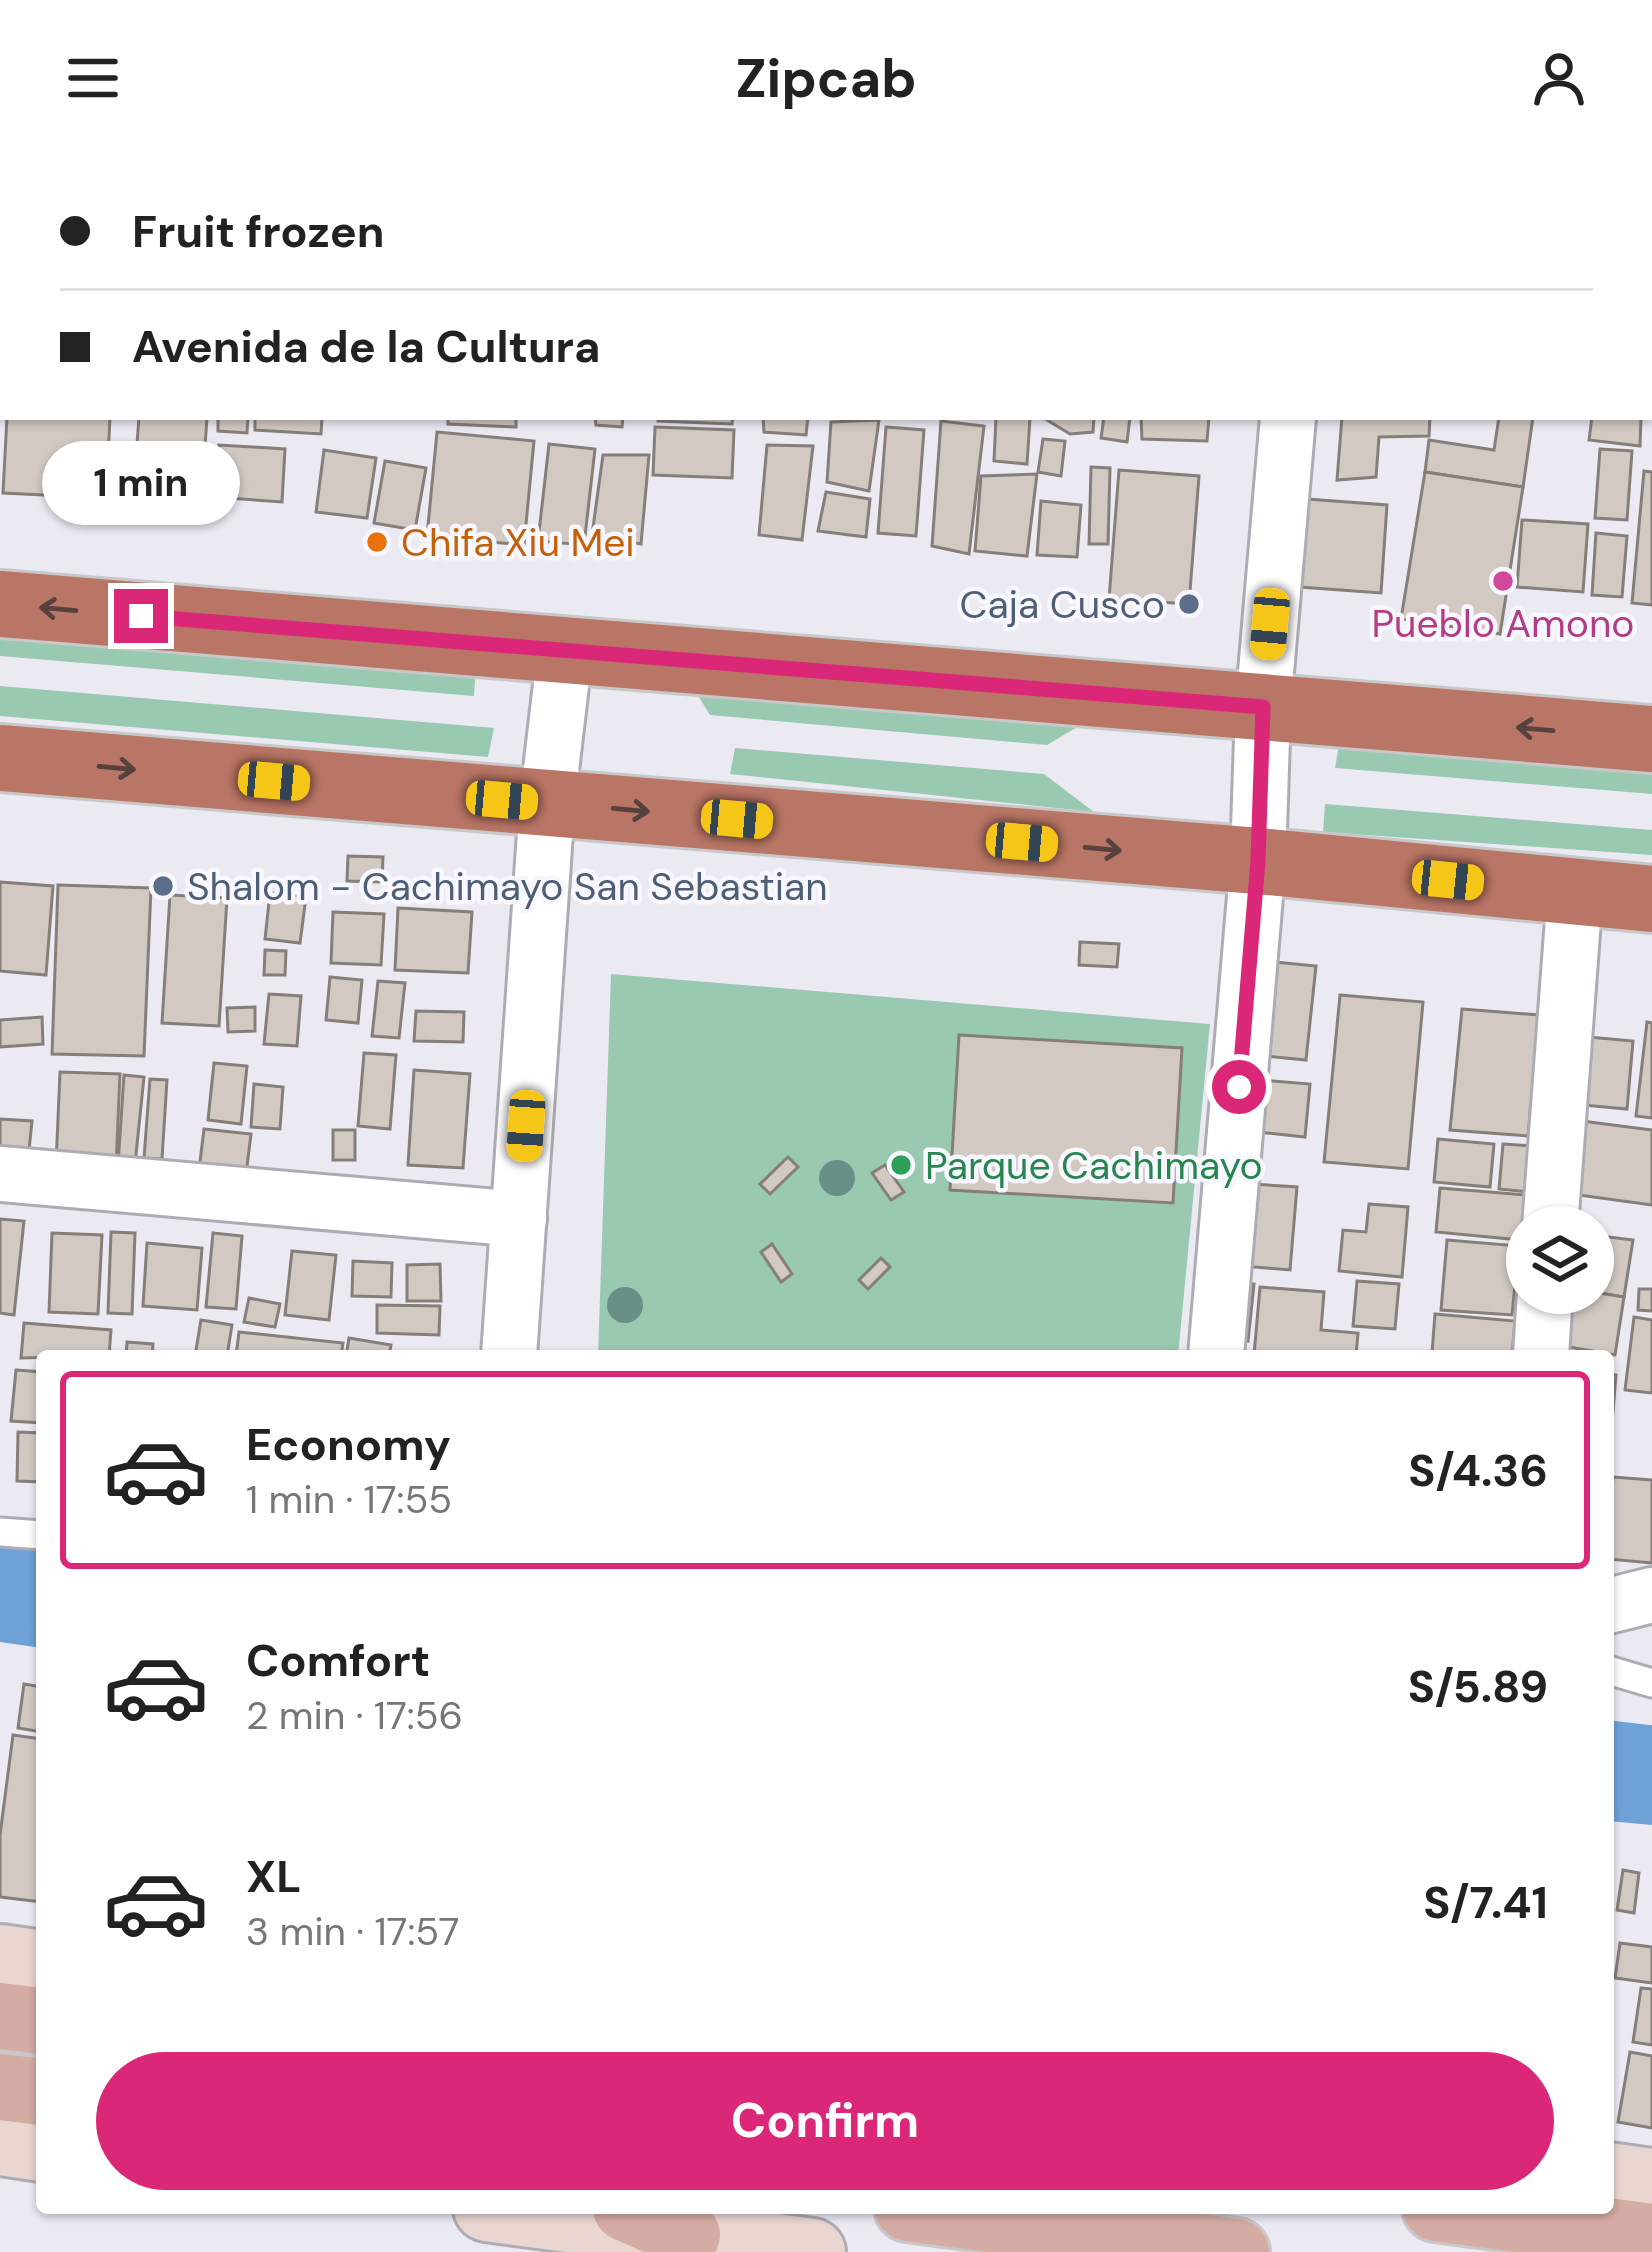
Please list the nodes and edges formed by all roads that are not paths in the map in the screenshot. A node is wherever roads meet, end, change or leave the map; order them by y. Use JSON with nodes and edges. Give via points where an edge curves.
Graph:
{"nodes":[{"id":1,"x":1288,"y":420,"type":"edge"},
{"id":2,"x":0,"y":604,"type":"edge"},
{"id":3,"x":565,"y":651,"type":"junction"},
{"id":4,"x":1263,"y":707,"type":"junction"},
{"id":5,"x":1652,"y":739,"type":"edge"},
{"id":6,"x":0,"y":758,"type":"edge"},
{"id":7,"x":547,"y":804,"type":"junction"},
{"id":8,"x":1258,"y":861,"type":"junction"},
{"id":9,"x":1575,"y":893,"type":"junction"},
{"id":10,"x":1652,"y":899,"type":"edge"},
{"id":11,"x":0,"y":1174,"type":"edge"},
{"id":12,"x":1552,"y":1206,"type":"edge"},
{"id":13,"x":519,"y":1219,"type":"junction"},
{"id":14,"x":1543,"y":1314,"type":"edge"},
{"id":15,"x":509,"y":1350,"type":"edge"},
{"id":16,"x":1217,"y":1350,"type":"edge"},
{"id":17,"x":1540,"y":1350,"type":"edge"},
{"id":18,"x":0,"y":1532,"type":"edge"},
{"id":19,"x":36,"y":1535,"type":"edge"},
{"id":20,"x":1652,"y":1594,"type":"edge"},
{"id":21,"x":1614,"y":1604,"type":"edge"},
{"id":22,"x":1614,"y":1672,"type":"edge"},
{"id":23,"x":1652,"y":1683,"type":"edge"},
{"id":24,"x":0,"y":1958,"type":"edge"},
{"id":25,"x":36,"y":1963,"type":"edge"},
{"id":26,"x":0,"y":2016,"type":"edge"},
{"id":27,"x":36,"y":2020,"type":"edge"},
{"id":28,"x":0,"y":2086,"type":"edge"},
{"id":29,"x":36,"y":2091,"type":"edge"},
{"id":30,"x":0,"y":2142,"type":"edge"},
{"id":31,"x":36,"y":2147,"type":"edge"},
{"id":32,"x":1614,"y":2177,"type":"edge"},
{"id":33,"x":1652,"y":2182,"type":"edge"},
{"id":34,"x":531,"y":2214,"type":"edge"},
{"id":35,"x":640,"y":2214,"type":"edge"},
{"id":36,"x":953,"y":2214,"type":"edge"},
{"id":37,"x":1481,"y":2214,"type":"edge"},
{"id":38,"x":687,"y":2235,"type":"junction"},
{"id":39,"x":1652,"y":2237,"type":"edge"},
{"id":40,"x":812,"y":2252,"type":"edge"},
{"id":41,"x":1237,"y":2252,"type":"edge"}],
"edges":[{"from":1,"to":4,"type":"street"},
{"from":3,"to":2,"type":"highway","one_way":true},
{"from":3,"to":4,"type":"highway"},
{"from":3,"to":7,"type":"street"},
{"from":5,"to":4,"type":"highway","one_way":true},
{"from":4,"to":8,"type":"street"},
{"from":6,"to":7,"type":"highway","one_way":true},
{"from":7,"to":8,"type":"highway","one_way":true},
{"from":7,"to":13,"type":"street"},
{"from":8,"to":9,"type":"highway"},
{"from":8,"to":16,"type":"street"},
{"from":9,"to":10,"type":"highway"},
{"from":9,"to":12,"type":"street"},
{"from":11,"to":13,"type":"street"},
{"from":13,"to":15,"type":"street"},
{"from":14,"to":17,"type":"street"},
{"from":18,"to":19,"type":"lane"},
{"from":20,"to":21,"type":"street"},
{"from":22,"to":23,"type":"lane"},
{"from":24,"to":25,"type":"main road"},
{"from":26,"to":27,"type":"main road"},
{"from":28,"to":29,"type":"main road"},
{"from":30,"to":31,"type":"main road"},
{"from":32,"to":33,"type":"main road"},
{"from":34,"to":38,"type":"main road"},
{"from":35,"to":38,"type":"main road"},
{"from":36,"to":41,"type":"main road"},
{"from":37,"to":39,"type":"main road"},
{"from":38,"to":40,"type":"main road"}]}
